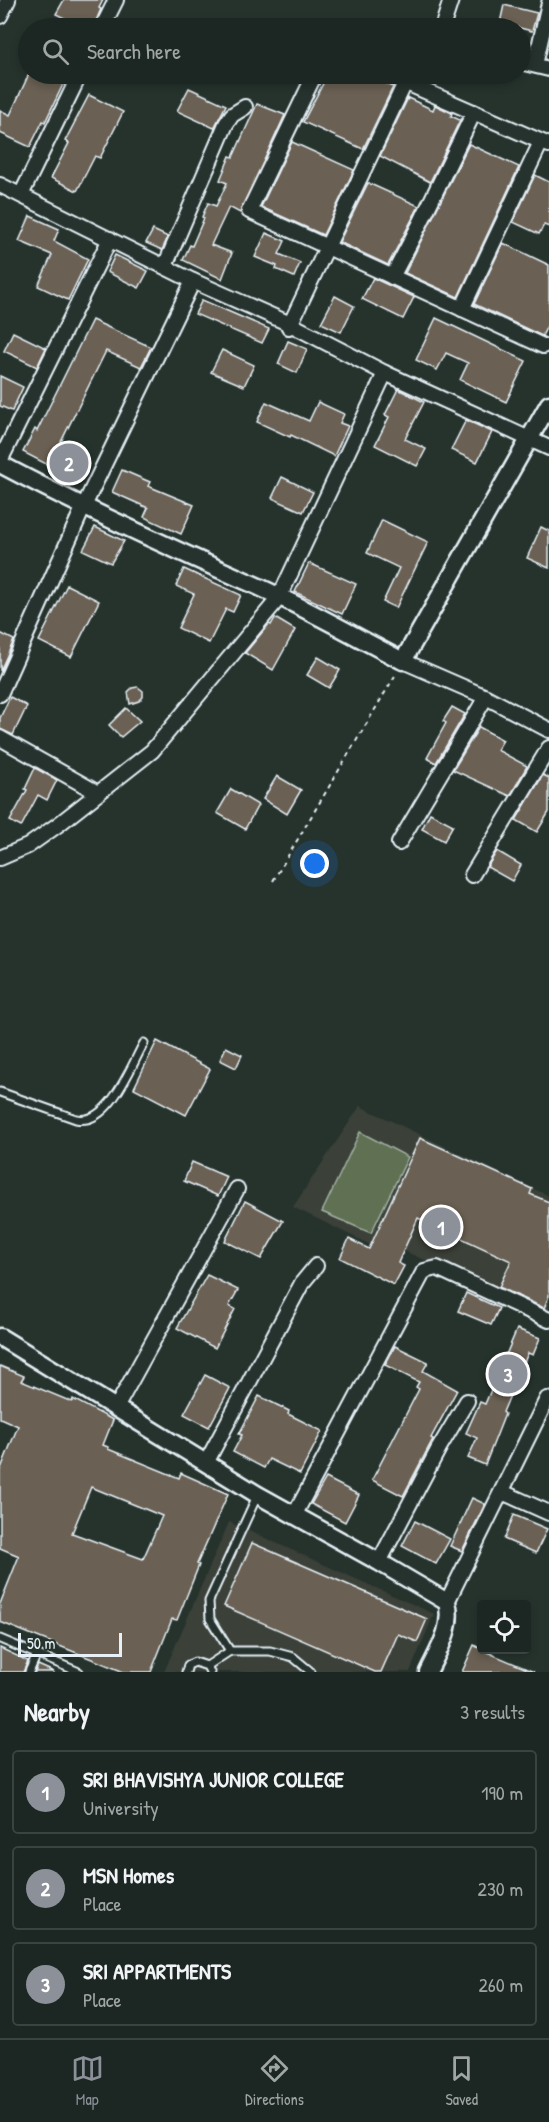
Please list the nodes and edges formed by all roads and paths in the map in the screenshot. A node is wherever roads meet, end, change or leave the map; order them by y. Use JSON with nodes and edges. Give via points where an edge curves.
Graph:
{"nodes":[{"id":1,"x":8,"y":0,"type":"edge"},
{"id":2,"x":116,"y":0,"type":"edge"},
{"id":3,"x":451,"y":0,"type":"edge"},
{"id":4,"x":549,"y":3,"type":"edge"},
{"id":5,"x":0,"y":16,"type":"edge"},
{"id":6,"x":107,"y":18,"type":"edge"},
{"id":7,"x":445,"y":18,"type":"edge"},
{"id":8,"x":542,"y":67,"type":"edge"},
{"id":9,"x":75,"y":84,"type":"edge"},
{"id":10,"x":310,"y":84,"type":"edge"},
{"id":11,"x":405,"y":84,"type":"edge"},
{"id":12,"x":407,"y":84,"type":"edge"},
{"id":13,"x":245,"y":106,"type":"dead end"},
{"id":14,"x":474,"y":112,"type":"junction"},
{"id":15,"x":545,"y":144,"type":"edge"},
{"id":16,"x":0,"y":185,"type":"edge"},
{"id":17,"x":21,"y":195,"type":"junction"},
{"id":18,"x":110,"y":239,"type":"junction"},
{"id":19,"x":327,"y":247,"type":"junction"},
{"id":20,"x":165,"y":266,"type":"junction"},
{"id":21,"x":392,"y":277,"type":"junction"},
{"id":22,"x":193,"y":281,"type":"junction"},
{"id":23,"x":462,"y":309,"type":"junction"},
{"id":24,"x":290,"y":326,"type":"junction"},
{"id":25,"x":543,"y":346,"type":"dead end"},
{"id":26,"x":386,"y":373,"type":"junction"},
{"id":27,"x":549,"y":405,"type":"edge"},
{"id":28,"x":531,"y":439,"type":"junction"},
{"id":29,"x":549,"y":448,"type":"edge"},
{"id":30,"x":0,"y":463,"type":"edge"},
{"id":31,"x":83,"y":508,"type":"junction"},
{"id":32,"x":279,"y":598,"type":"junction"},
{"id":33,"x":403,"y":661,"type":"junction"},
{"id":34,"x":0,"y":694,"type":"edge"},
{"id":35,"x":486,"y":697,"type":"junction"},
{"id":36,"x":549,"y":730,"type":"edge"},
{"id":37,"x":0,"y":738,"type":"edge"},
{"id":38,"x":549,"y":748,"type":"edge"},
{"id":39,"x":98,"y":793,"type":"junction"},
{"id":40,"x":399,"y":843,"type":"dead end"},
{"id":41,"x":0,"y":858,"type":"edge"},
{"id":42,"x":472,"y":876,"type":"dead end"},
{"id":43,"x":273,"y":881,"type":"dead end"},
{"id":44,"x":144,"y":1043,"type":"dead end"},
{"id":45,"x":0,"y":1092,"type":"edge"},
{"id":46,"x":237,"y":1189,"type":"dead end"},
{"id":47,"x":316,"y":1266,"type":"dead end"},
{"id":48,"x":549,"y":1320,"type":"edge"},
{"id":49,"x":0,"y":1337,"type":"edge"},
{"id":50,"x":548,"y":1398,"type":"edge"},
{"id":51,"x":467,"y":1401,"type":"dead end"},
{"id":52,"x":116,"y":1408,"type":"junction"},
{"id":53,"x":206,"y":1463,"type":"junction"},
{"id":54,"x":502,"y":1492,"type":"junction"},
{"id":55,"x":258,"y":1495,"type":"junction"},
{"id":56,"x":549,"y":1513,"type":"edge"},
{"id":57,"x":295,"y":1514,"type":"junction"},
{"id":58,"x":379,"y":1562,"type":"junction"},
{"id":59,"x":447,"y":1602,"type":"junction"},
{"id":60,"x":0,"y":1639,"type":"edge"},
{"id":61,"x":230,"y":1651,"type":"junction"},
{"id":62,"x":37,"y":1654,"type":"junction"},
{"id":63,"x":208,"y":1669,"type":"edge"},
{"id":64,"x":29,"y":1672,"type":"edge"},
{"id":65,"x":79,"y":1672,"type":"edge"},
{"id":66,"x":186,"y":1672,"type":"edge"},
{"id":67,"x":311,"y":1672,"type":"edge"},
{"id":68,"x":428,"y":1672,"type":"edge"}],
"edges":[{"from":1,"to":5,"type":"street"},
{"from":2,"to":6,"type":"street"},
{"from":3,"to":7,"type":"street"},
{"from":4,"to":8,"type":"street"},
{"from":9,"to":17,"type":"street"},
{"from":10,"to":19,"type":"street","via":[[249,211]]},
{"from":11,"to":19,"type":"street"},
{"from":12,"to":14,"type":"street"},
{"from":13,"to":20,"type":"street","via":[[226,124]]},
{"from":14,"to":15,"type":"street"},
{"from":14,"to":21,"type":"street"},
{"from":15,"to":23,"type":"street"},
{"from":16,"to":17,"type":"street"},
{"from":17,"to":18,"type":"street"},
{"from":18,"to":20,"type":"street"},
{"from":18,"to":30,"type":"street"},
{"from":19,"to":21,"type":"street"},
{"from":19,"to":24,"type":"street"},
{"from":20,"to":22,"type":"street"},
{"from":21,"to":23,"type":"street"},
{"from":22,"to":24,"type":"street"},
{"from":22,"to":31,"type":"street"},
{"from":23,"to":25,"type":"street"},
{"from":24,"to":26,"type":"street"},
{"from":26,"to":28,"type":"street"},
{"from":26,"to":32,"type":"street"},
{"from":27,"to":28,"type":"street"},
{"from":28,"to":29,"type":"street"},
{"from":28,"to":33,"type":"street"},
{"from":30,"to":31,"type":"street"},
{"from":31,"to":32,"type":"street"},
{"from":31,"to":34,"type":"street"},
{"from":32,"to":33,"type":"street"},
{"from":32,"to":39,"type":"street","via":[[152,752]]},
{"from":33,"to":35,"type":"street"},
{"from":33,"to":43,"type":"path"},
{"from":35,"to":36,"type":"street"},
{"from":35,"to":40,"type":"street"},
{"from":37,"to":39,"type":"street"},
{"from":38,"to":42,"type":"street"},
{"from":39,"to":41,"type":"street","via":[[28,846]]},
{"from":44,"to":45,"type":"lane","via":[[112,1101],[93,1118],[76,1119]]},
{"from":46,"to":52,"type":"street"},
{"from":47,"to":53,"type":"street","via":[[302,1283]]},
{"from":48,"to":57,"type":"street","via":[[436,1268],[424,1271]]},
{"from":49,"to":52,"type":"street"},
{"from":50,"to":54,"type":"street"},
{"from":51,"to":58,"type":"street"},
{"from":52,"to":53,"type":"street"},
{"from":53,"to":55,"type":"street"},
{"from":54,"to":56,"type":"street"},
{"from":54,"to":59,"type":"street"},
{"from":55,"to":57,"type":"street"},
{"from":55,"to":61,"type":"lane","via":[[209,1601],[210,1619]]},
{"from":57,"to":58,"type":"street"},
{"from":58,"to":59,"type":"street"},
{"from":59,"to":68,"type":"street","via":[[446,1631]]},
{"from":60,"to":62,"type":"lane"},
{"from":61,"to":63,"type":"lane"},
{"from":61,"to":67,"type":"lane","via":[[270,1651],[293,1657]]},
{"from":62,"to":64,"type":"lane"},
{"from":62,"to":65,"type":"lane"},
{"from":63,"to":66,"type":"lane","via":[[195,1662],[188,1665]]}]}
